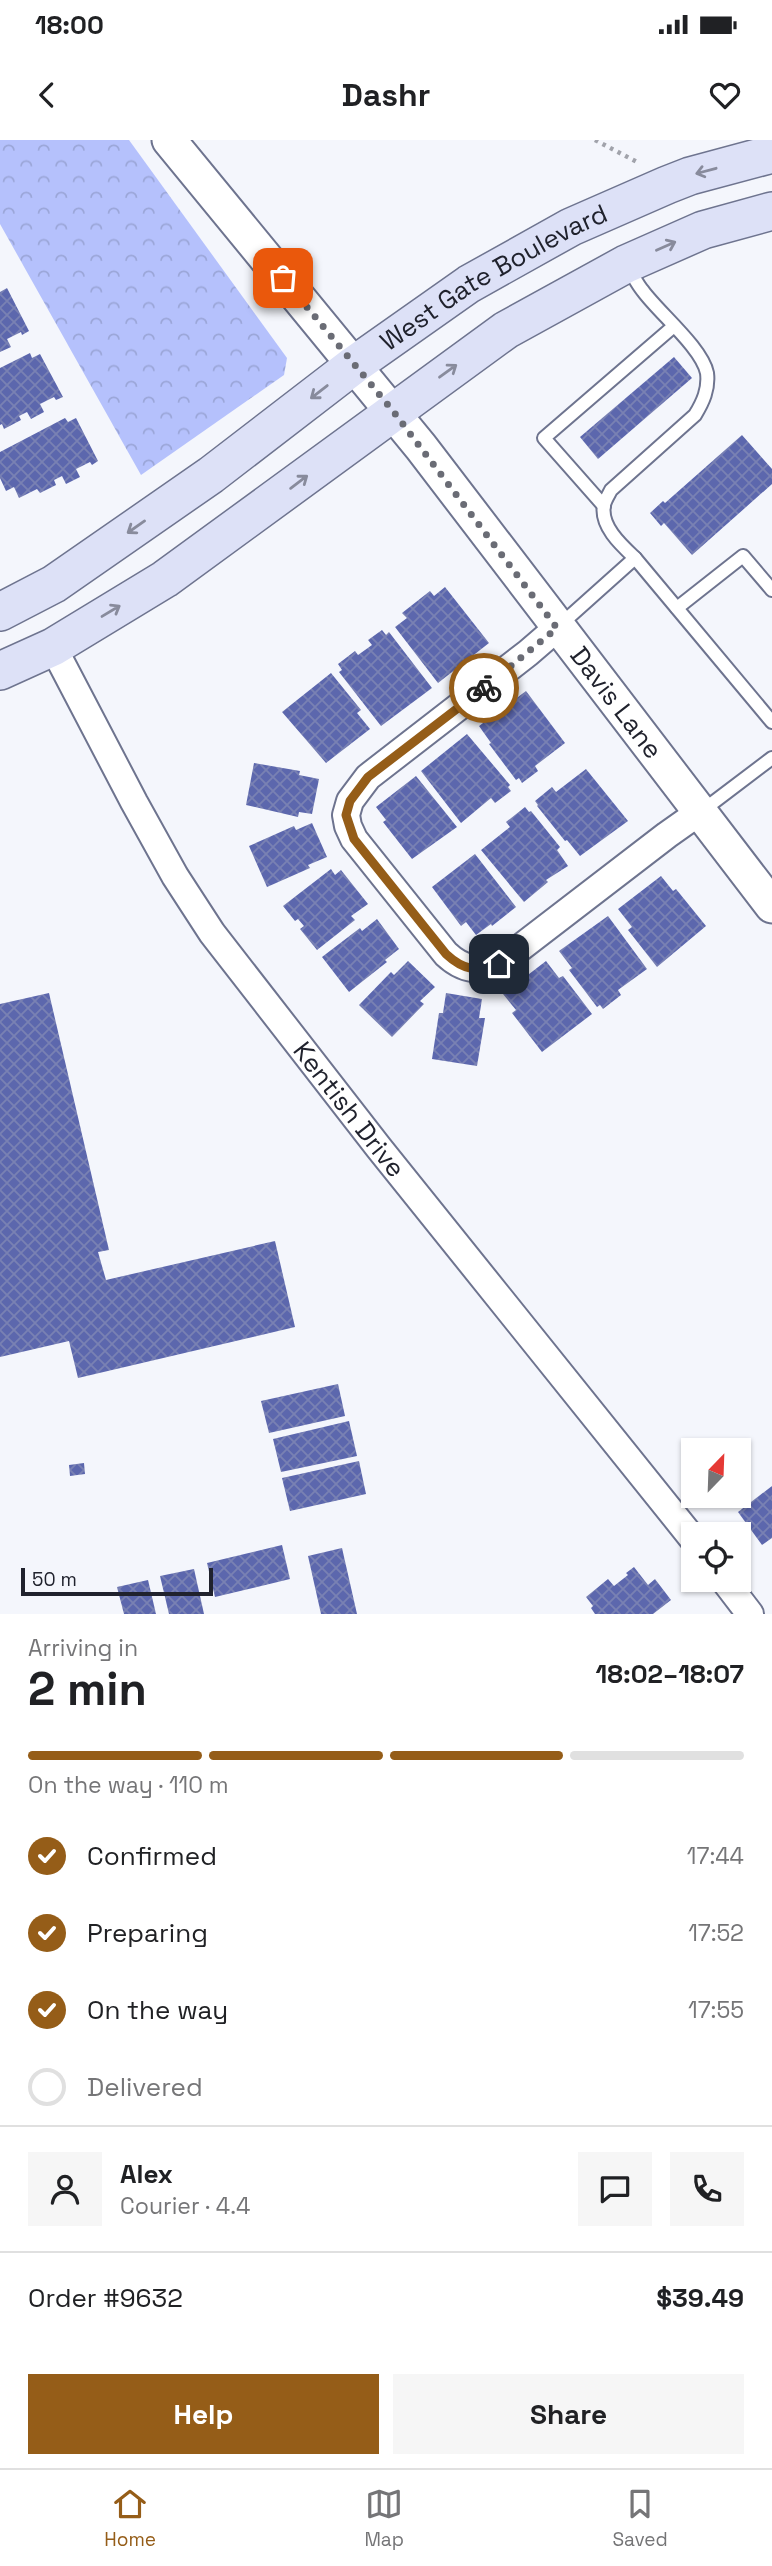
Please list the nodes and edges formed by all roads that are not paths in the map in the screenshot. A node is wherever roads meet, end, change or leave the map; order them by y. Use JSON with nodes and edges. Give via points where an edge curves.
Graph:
{"nodes":[{"id":1,"x":169,"y":140,"type":"edge"},
{"id":2,"x":772,"y":154,"type":"edge"},
{"id":3,"x":772,"y":211,"type":"edge"},
{"id":4,"x":626,"y":264,"type":"junction"},
{"id":5,"x":674,"y":326,"type":"junction"},
{"id":6,"x":354,"y":365,"type":"junction"},
{"id":7,"x":393,"y":411,"type":"junction"},
{"id":8,"x":604,"y":506,"type":"junction"},
{"id":9,"x":635,"y":558,"type":"junction"},
{"id":10,"x":772,"y":590,"type":"edge"},
{"id":11,"x":677,"y":608,"type":"junction"},
{"id":12,"x":0,"y":612,"type":"edge"},
{"id":13,"x":557,"y":628,"type":"junction"},
{"id":14,"x":54,"y":647,"type":"junction"},
{"id":15,"x":0,"y":671,"type":"edge"},
{"id":16,"x":772,"y":722,"type":"edge"},
{"id":17,"x":772,"y":758,"type":"edge"},
{"id":18,"x":701,"y":811,"type":"junction"},
{"id":19,"x":772,"y":906,"type":"edge"},
{"id":20,"x":681,"y":1524,"type":"edge"},
{"id":21,"x":733,"y":1592,"type":"edge"},
{"id":22,"x":750,"y":1614,"type":"edge"}],
"edges":[{"from":1,"to":6,"type":"street","name":"Davis Lane"},
{"from":2,"to":6,"type":"main road","name":"West Gate Boulevard","one_way":true,"via":[[690,176],[571,227],[469,284]]},
{"from":4,"to":3,"type":"main road","name":"West Gate Boulevard","one_way":true,"via":[[703,230]]},
{"from":4,"to":5,"type":"lane"},
{"from":7,"to":4,"type":"main road","name":"West Gate Boulevard","one_way":true,"via":[[506,330]]},
{"from":5,"to":8,"type":"lane","via":[[700,356],[706,371],[703,402],[695,415],[611,490]]},
{"from":5,"to":8,"type":"lane","via":[[544,438]]},
{"from":6,"to":7,"type":"street","name":"Davis Lane"},
{"from":6,"to":12,"type":"main road","name":"West Gate Boulevard","one_way":true,"via":[[54,584]]},
{"from":7,"to":13,"type":"street","name":"Davis Lane"},
{"from":14,"to":7,"type":"main road","name":"West Gate Boulevard","one_way":true,"via":[[165,579]]},
{"from":8,"to":9,"type":"lane","via":[[604,520],[618,543]]},
{"from":9,"to":11,"type":"lane"},
{"from":9,"to":13,"type":"lane"},
{"from":10,"to":11,"type":"lane","via":[[743,556]]},
{"from":11,"to":16,"type":"lane"},
{"from":13,"to":18,"type":"street","name":"Davis Lane"},
{"from":13,"to":18,"type":"street","via":[[368,777],[350,801],[346,815],[354,839],[446,954],[456,963],[480,970],[499,964]]},
{"from":14,"to":15,"type":"main road","name":"West Gate Boulevard"},
{"from":14,"to":20,"type":"street","name":"Kentish Drive","via":[[134,802],[212,933]]},
{"from":17,"to":18,"type":"lane"},
{"from":18,"to":19,"type":"street","name":"Davis Lane"},
{"from":21,"to":22,"type":"street"}]}
